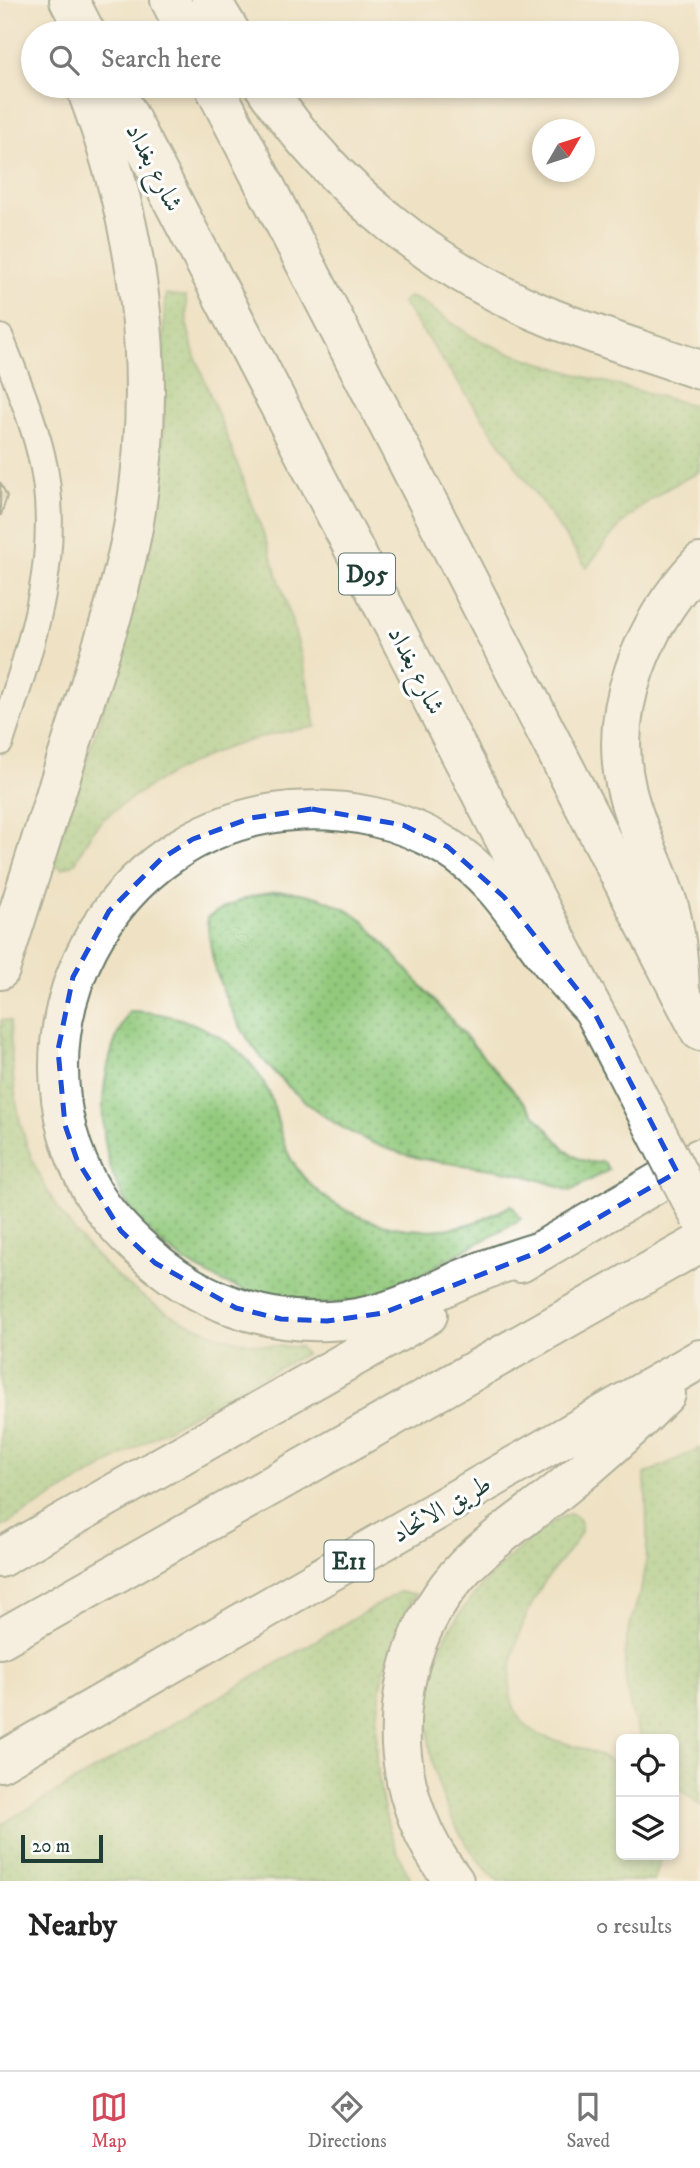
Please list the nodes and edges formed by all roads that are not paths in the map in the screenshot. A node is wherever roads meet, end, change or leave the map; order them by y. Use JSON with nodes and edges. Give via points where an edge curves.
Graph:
{"nodes":[{"id":1,"x":46,"y":0,"type":"edge"},
{"id":2,"x":69,"y":0,"type":"edge"},
{"id":3,"x":170,"y":0,"type":"edge"},
{"id":4,"x":211,"y":0,"type":"edge"},
{"id":5,"x":56,"y":21,"type":"edge"},
{"id":6,"x":80,"y":21,"type":"edge"},
{"id":7,"x":181,"y":21,"type":"edge"},
{"id":8,"x":223,"y":21,"type":"edge"},
{"id":9,"x":89,"y":98,"type":"edge"},
{"id":10,"x":119,"y":98,"type":"edge"},
{"id":11,"x":220,"y":98,"type":"edge"},
{"id":12,"x":273,"y":98,"type":"edge"},
{"id":13,"x":0,"y":338,"type":"edge"},
{"id":14,"x":700,"y":370,"type":"edge"},
{"id":15,"x":700,"y":563,"type":"edge"},
{"id":16,"x":0,"y":742,"type":"edge"},
{"id":17,"x":0,"y":970,"type":"edge"},
{"id":18,"x":592,"y":1008,"type":"junction"},
{"id":19,"x":691,"y":1014,"type":"edge"},
{"id":20,"x":700,"y":1158,"type":"edge"},
{"id":21,"x":700,"y":1217,"type":"edge"},
{"id":22,"x":700,"y":1243,"type":"edge"},
{"id":23,"x":541,"y":1251,"type":"junction"},
{"id":24,"x":699,"y":1359,"type":"edge"},
{"id":25,"x":0,"y":1559,"type":"edge"},
{"id":26,"x":0,"y":1639,"type":"edge"},
{"id":27,"x":0,"y":1762,"type":"edge"},
{"id":28,"x":454,"y":1881,"type":"edge"}],
"edges":[{"from":1,"to":5,"type":"main road"},
{"from":2,"to":6,"type":"main road"},
{"from":3,"to":7,"type":"main road"},
{"from":4,"to":8,"type":"main road"},
{"from":9,"to":17,"type":"main road","via":[[128,221],[143,318],[141,467],[112,615]]},
{"from":10,"to":18,"type":"main road","name":"شارع بغداد","number":"D95"},
{"from":11,"to":19,"type":"main road"},
{"from":12,"to":14,"type":"main road","via":[[335,173],[435,255],[504,296],[553,318]]},
{"from":13,"to":16,"type":"street","via":[[41,456],[49,507],[40,607]]},
{"from":15,"to":19,"type":"main road","via":[[666,605],[639,656],[626,701],[621,746],[639,832],[669,907]]},
{"from":18,"to":21,"type":"main road","name":"شارع بغداد","number":"D95","bridge":true},
{"from":18,"to":23,"type":"main road","via":[[553,965],[488,878],[458,855],[403,825],[312,809],[222,827],[161,859],[108,912],[78,966],[63,1013],[59,1087],[76,1160],[93,1194],[121,1231],[155,1263],[194,1289],[236,1308],[281,1319],[355,1319],[410,1304],[487,1269]]},
{"from":20,"to":23,"type":"main road"},
{"from":22,"to":26,"type":"main road"},
{"from":23,"to":25,"type":"main road"},
{"from":24,"to":27,"type":"main road","name":"طريق الاتحاد","number":"E11"},
{"from":24,"to":28,"type":"main road","via":[[591,1464],[474,1557],[435,1604],[416,1642],[404,1681],[402,1765],[429,1844]]}]}
